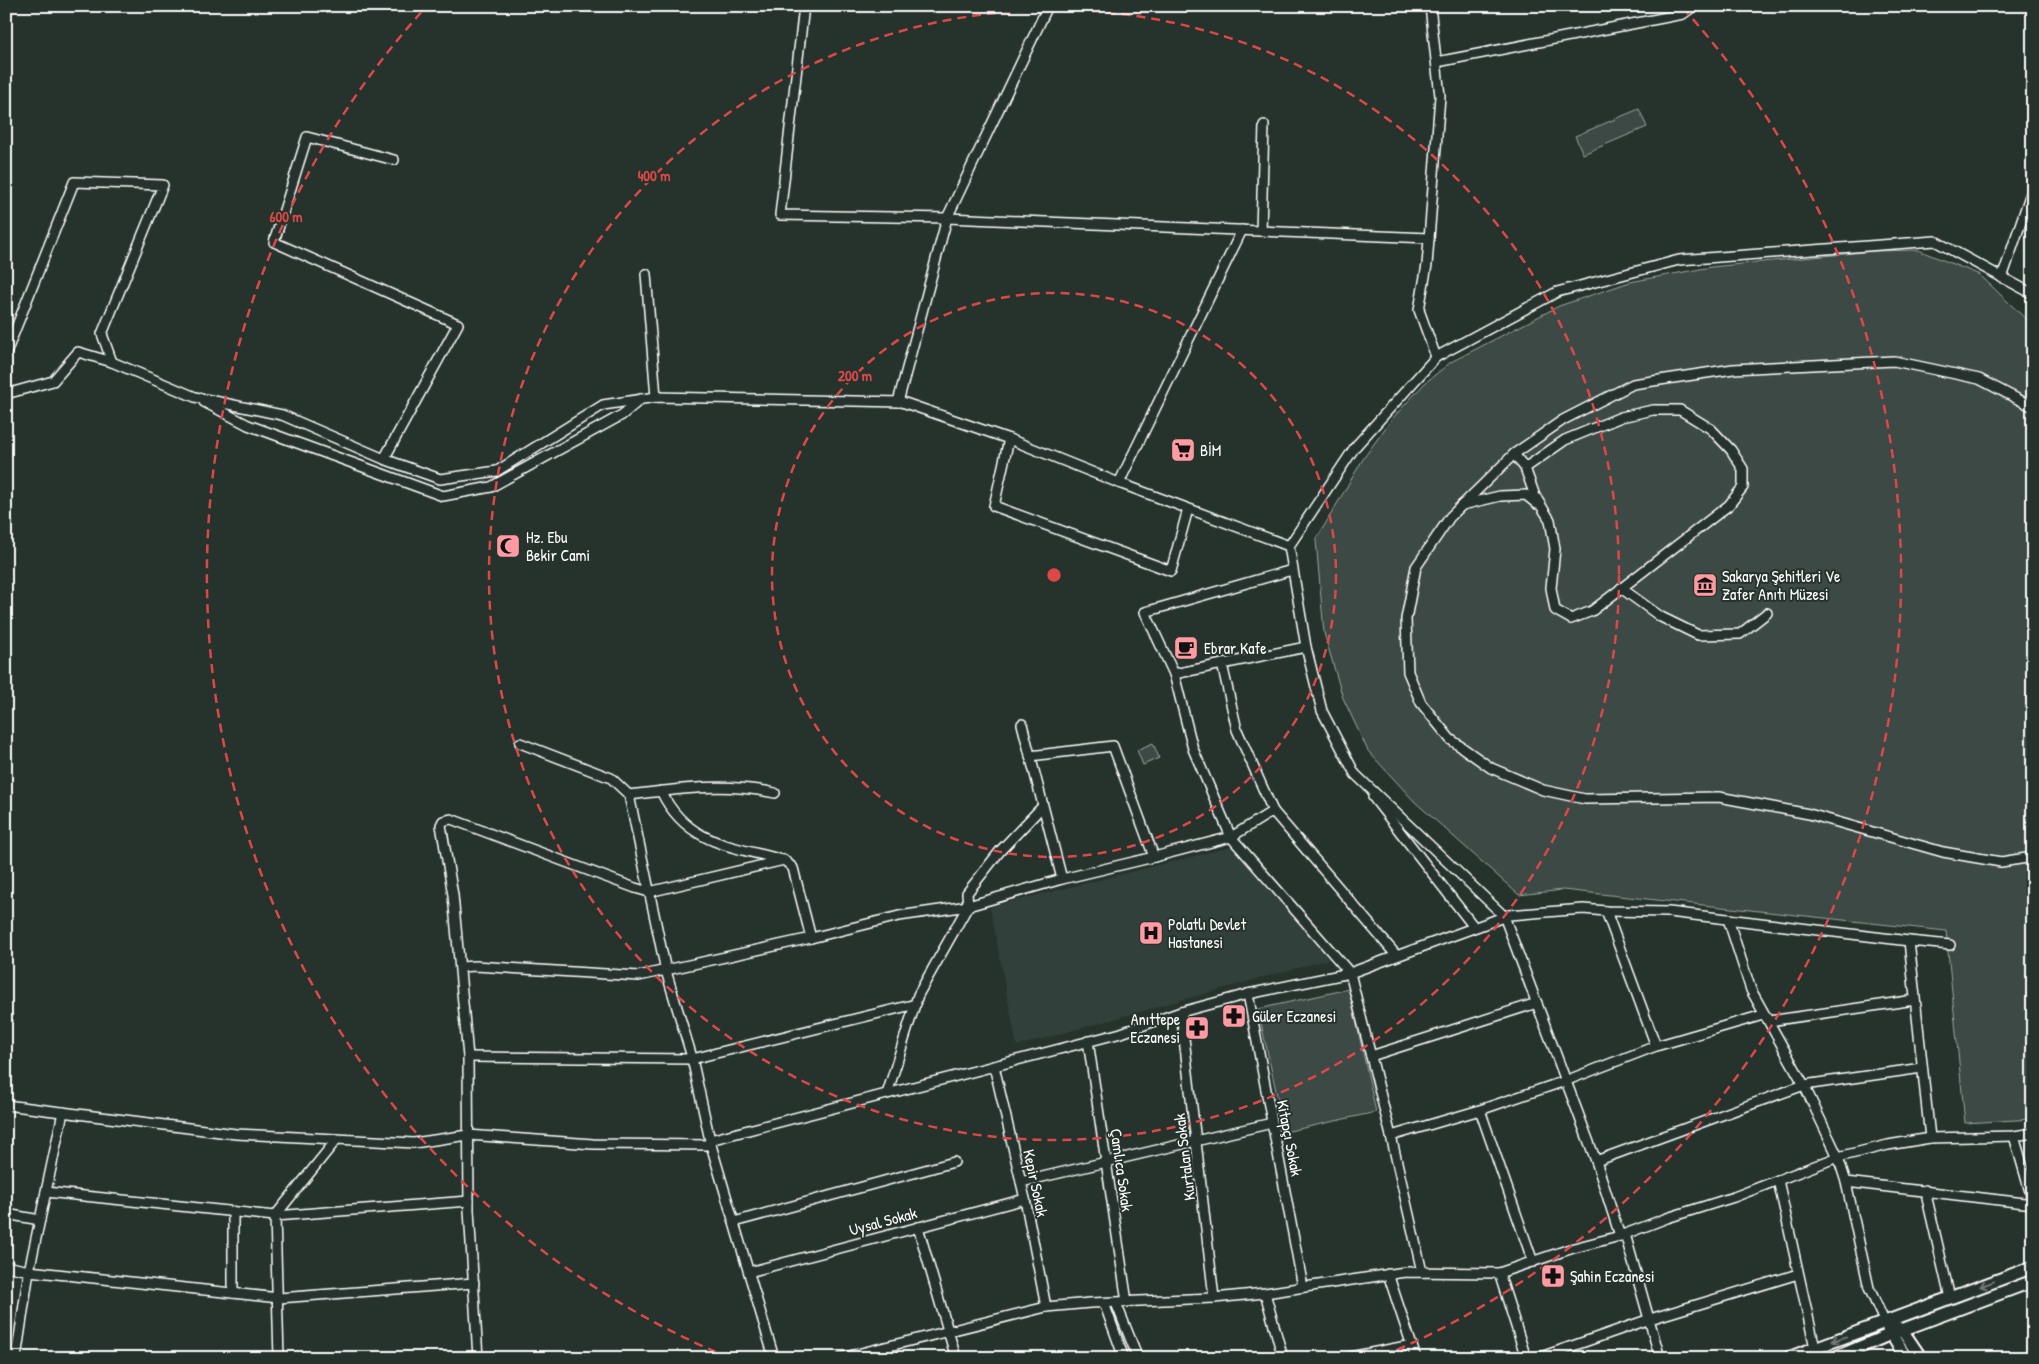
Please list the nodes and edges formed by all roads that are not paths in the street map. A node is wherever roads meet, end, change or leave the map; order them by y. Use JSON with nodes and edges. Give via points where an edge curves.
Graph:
{"nodes":[{"id":1,"x":804,"y":6,"type":"edge"},
{"id":2,"x":1048,"y":6,"type":"edge"},
{"id":3,"x":1430,"y":6,"type":"edge"},
{"id":4,"x":1694,"y":6,"type":"edge"},
{"id":5,"x":1436,"y":62,"type":"junction"},
{"id":6,"x":1264,"y":125,"type":"dead end"},
{"id":7,"x":394,"y":160,"type":"dead end"},
{"id":8,"x":2033,"y":187,"type":"edge"},
{"id":9,"x":947,"y":218,"type":"junction"},
{"id":10,"x":1242,"y":230,"type":"junction"},
{"id":11,"x":1261,"y":231,"type":"junction"},
{"id":12,"x":1429,"y":238,"type":"junction"},
{"id":13,"x":646,"y":274,"type":"dead end"},
{"id":14,"x":2002,"y":278,"type":"junction"},
{"id":15,"x":2033,"y":294,"type":"edge"},
{"id":16,"x":6,"y":353,"type":"edge"},
{"id":17,"x":1436,"y":357,"type":"junction"},
{"id":18,"x":112,"y":362,"type":"junction"},
{"id":19,"x":6,"y":394,"type":"edge"},
{"id":20,"x":194,"y":397,"type":"junction"},
{"id":21,"x":656,"y":397,"type":"junction"},
{"id":22,"x":641,"y":399,"type":"junction"},
{"id":23,"x":898,"y":402,"type":"junction"},
{"id":24,"x":2033,"y":407,"type":"edge"},
{"id":25,"x":1009,"y":438,"type":"junction"},
{"id":26,"x":1514,"y":454,"type":"junction"},
{"id":27,"x":384,"y":460,"type":"junction"},
{"id":28,"x":1525,"y":468,"type":"junction"},
{"id":29,"x":1119,"y":483,"type":"junction"},
{"id":30,"x":1462,"y":505,"type":"junction"},
{"id":31,"x":1542,"y":508,"type":"junction"},
{"id":32,"x":1188,"y":509,"type":"junction"},
{"id":33,"x":1289,"y":546,"type":"junction"},
{"id":34,"x":1292,"y":570,"type":"junction"},
{"id":35,"x":1621,"y":588,"type":"junction"},
{"id":36,"x":1767,"y":612,"type":"dead end"},
{"id":37,"x":1306,"y":647,"type":"junction"},
{"id":38,"x":1222,"y":664,"type":"junction"},
{"id":39,"x":1174,"y":674,"type":"junction"},
{"id":40,"x":1022,"y":724,"type":"dead end"},
{"id":41,"x":520,"y":743,"type":"dead end"},
{"id":42,"x":1030,"y":756,"type":"junction"},
{"id":43,"x":1355,"y":774,"type":"junction"},
{"id":44,"x":661,"y":791,"type":"junction"},
{"id":45,"x":775,"y":793,"type":"dead end"},
{"id":46,"x":628,"y":795,"type":"junction"},
{"id":47,"x":1042,"y":807,"type":"junction"},
{"id":48,"x":1273,"y":811,"type":"junction"},
{"id":49,"x":1231,"y":837,"type":"junction"},
{"id":50,"x":2033,"y":857,"type":"edge"},
{"id":51,"x":1154,"y":858,"type":"junction"},
{"id":52,"x":784,"y":860,"type":"junction"},
{"id":53,"x":1062,"y":879,"type":"junction"},
{"id":54,"x":649,"y":892,"type":"junction"},
{"id":55,"x":968,"y":906,"type":"junction"},
{"id":56,"x":1606,"y":911,"type":"junction"},
{"id":57,"x":1504,"y":916,"type":"junction"},
{"id":58,"x":1728,"y":919,"type":"junction"},
{"id":59,"x":1474,"y":928,"type":"junction"},
{"id":60,"x":811,"y":938,"type":"junction"},
{"id":61,"x":1909,"y":942,"type":"junction"},
{"id":62,"x":1950,"y":945,"type":"dead end"},
{"id":63,"x":1396,"y":955,"type":"junction"},
{"id":64,"x":461,"y":967,"type":"junction"},
{"id":65,"x":666,"y":971,"type":"junction"},
{"id":66,"x":1350,"y":973,"type":"junction"},
{"id":67,"x":1248,"y":994,"type":"junction"},
{"id":68,"x":1915,"y":1000,"type":"junction"},
{"id":69,"x":1537,"y":1003,"type":"junction"},
{"id":70,"x":916,"y":1004,"type":"junction"},
{"id":71,"x":1181,"y":1012,"type":"junction"},
{"id":72,"x":1766,"y":1018,"type":"junction"},
{"id":73,"x":1088,"y":1041,"type":"junction"},
{"id":74,"x":1656,"y":1046,"type":"junction"},
{"id":75,"x":1371,"y":1056,"type":"junction"},
{"id":76,"x":468,"y":1057,"type":"junction"},
{"id":77,"x":692,"y":1059,"type":"junction"},
{"id":78,"x":994,"y":1066,"type":"junction"},
{"id":79,"x":1922,"y":1068,"type":"junction"},
{"id":80,"x":1565,"y":1081,"type":"junction"},
{"id":81,"x":1804,"y":1085,"type":"junction"},
{"id":82,"x":887,"y":1094,"type":"junction"},
{"id":83,"x":6,"y":1105,"type":"edge"},
{"id":84,"x":1480,"y":1110,"type":"junction"},
{"id":85,"x":63,"y":1112,"type":"junction"},
{"id":86,"x":1272,"y":1123,"type":"junction"},
{"id":87,"x":2033,"y":1133,"type":"edge"},
{"id":88,"x":468,"y":1135,"type":"junction"},
{"id":89,"x":1390,"y":1136,"type":"junction"},
{"id":90,"x":2014,"y":1136,"type":"junction"},
{"id":91,"x":1930,"y":1138,"type":"junction"},
{"id":92,"x":337,"y":1139,"type":"junction"},
{"id":93,"x":1197,"y":1141,"type":"junction"},
{"id":94,"x":711,"y":1143,"type":"junction"},
{"id":95,"x":1838,"y":1157,"type":"junction"},
{"id":96,"x":1596,"y":1161,"type":"junction"},
{"id":97,"x":954,"y":1162,"type":"dead end"},
{"id":98,"x":1106,"y":1162,"type":"junction"},
{"id":99,"x":1778,"y":1180,"type":"junction"},
{"id":100,"x":1021,"y":1182,"type":"junction"},
{"id":101,"x":1846,"y":1182,"type":"junction"},
{"id":102,"x":1926,"y":1190,"type":"junction"},
{"id":103,"x":46,"y":1192,"type":"junction"},
{"id":104,"x":1025,"y":1199,"type":"junction"},
{"id":105,"x":469,"y":1202,"type":"junction"},
{"id":106,"x":2033,"y":1203,"type":"edge"},
{"id":107,"x":233,"y":1212,"type":"junction"},
{"id":108,"x":6,"y":1214,"type":"edge"},
{"id":109,"x":275,"y":1216,"type":"junction"},
{"id":110,"x":40,"y":1220,"type":"junction"},
{"id":111,"x":734,"y":1222,"type":"junction"},
{"id":112,"x":918,"y":1227,"type":"junction"},
{"id":113,"x":1623,"y":1235,"type":"junction"},
{"id":114,"x":1533,"y":1262,"type":"junction"},
{"id":115,"x":6,"y":1266,"type":"edge"},
{"id":116,"x":2033,"y":1267,"type":"edge"},
{"id":117,"x":29,"y":1271,"type":"junction"},
{"id":118,"x":749,"y":1272,"type":"junction"},
{"id":119,"x":1422,"y":1272,"type":"junction"},
{"id":120,"x":1500,"y":1273,"type":"junction"},
{"id":121,"x":1388,"y":1274,"type":"junction"},
{"id":122,"x":1798,"y":1274,"type":"junction"},
{"id":123,"x":2033,"y":1281,"type":"edge"},
{"id":124,"x":474,"y":1283,"type":"junction"},
{"id":125,"x":1302,"y":1287,"type":"junction"},
{"id":126,"x":233,"y":1293,"type":"junction"},
{"id":127,"x":1265,"y":1293,"type":"junction"},
{"id":128,"x":279,"y":1298,"type":"junction"},
{"id":129,"x":1214,"y":1298,"type":"junction"},
{"id":130,"x":1950,"y":1298,"type":"junction"},
{"id":131,"x":1127,"y":1302,"type":"junction"},
{"id":132,"x":1104,"y":1303,"type":"junction"},
{"id":133,"x":1116,"y":1303,"type":"junction"},
{"id":134,"x":1046,"y":1308,"type":"junction"},
{"id":135,"x":1650,"y":1320,"type":"junction"},
{"id":136,"x":1885,"y":1323,"type":"junction"},
{"id":137,"x":949,"y":1331,"type":"junction"},
{"id":138,"x":1897,"y":1332,"type":"junction"},
{"id":139,"x":1412,"y":1345,"type":"junction"},
{"id":140,"x":1815,"y":1348,"type":"junction"},
{"id":141,"x":16,"y":1358,"type":"edge"},
{"id":142,"x":279,"y":1358,"type":"edge"},
{"id":143,"x":478,"y":1358,"type":"edge"},
{"id":144,"x":774,"y":1358,"type":"edge"},
{"id":145,"x":841,"y":1358,"type":"edge"},
{"id":146,"x":956,"y":1358,"type":"edge"},
{"id":147,"x":1124,"y":1358,"type":"edge"},
{"id":148,"x":1138,"y":1358,"type":"edge"},
{"id":149,"x":1283,"y":1358,"type":"edge"},
{"id":150,"x":1345,"y":1358,"type":"edge"},
{"id":151,"x":1416,"y":1358,"type":"edge"},
{"id":152,"x":1526,"y":1358,"type":"edge"},
{"id":153,"x":1538,"y":1358,"type":"edge"},
{"id":154,"x":1660,"y":1358,"type":"edge"},
{"id":155,"x":1788,"y":1358,"type":"edge"},
{"id":156,"x":1834,"y":1358,"type":"edge"},
{"id":157,"x":1906,"y":1358,"type":"edge"},
{"id":158,"x":1921,"y":1358,"type":"edge"}],
"edges":[{"from":1,"to":9,"type":"street","via":[[780,214]]},
{"from":2,"to":9,"type":"street"},
{"from":3,"to":5,"type":"street"},
{"from":4,"to":5,"type":"street","via":[[1683,14]]},
{"from":5,"to":12,"type":"street","via":[[1440,96]]},
{"from":6,"to":11,"type":"street"},
{"from":7,"to":27,"type":"street","via":[[308,137],[274,242],[458,324]]},
{"from":8,"to":14,"type":"street"},
{"from":9,"to":10,"type":"street"},
{"from":9,"to":23,"type":"street"},
{"from":10,"to":11,"type":"street"},
{"from":10,"to":29,"type":"street"},
{"from":11,"to":12,"type":"street"},
{"from":12,"to":17,"type":"street","via":[[1419,310]]},
{"from":13,"to":21,"type":"street"},
{"from":14,"to":15,"type":"street"},
{"from":14,"to":17,"type":"street","via":[[1935,241],[1679,260],[1557,292]]},
{"from":16,"to":18,"type":"street","via":[[74,182],[163,185],[102,334]]},
{"from":17,"to":33,"type":"street","via":[[1355,447]]},
{"from":18,"to":19,"type":"street","via":[[78,352],[53,381]]},
{"from":18,"to":20,"type":"street"},
{"from":20,"to":22,"type":"street","via":[[248,425],[443,496],[491,487],[622,415]]},
{"from":20,"to":27,"type":"street","via":[[282,415]]},
{"from":21,"to":22,"type":"street"},
{"from":21,"to":23,"type":"street"},
{"from":22,"to":27,"type":"street","via":[[603,405],[497,471],[440,479]]},
{"from":23,"to":25,"type":"street"},
{"from":24,"to":26,"type":"street","via":[[1979,379],[1894,361],[1733,369],[1633,384],[1563,420]]},
{"from":25,"to":29,"type":"street"},
{"from":25,"to":32,"type":"street","via":[[994,506],[1171,571]]},
{"from":26,"to":28,"type":"street"},
{"from":26,"to":30,"type":"street"},
{"from":28,"to":31,"type":"street","via":[[1534,496]]},
{"from":28,"to":35,"type":"street","via":[[1565,440],[1620,416],[1653,410],[1680,410],[1711,429],[1731,450],[1743,469],[1743,487],[1729,505]]},
{"from":29,"to":32,"type":"street"},
{"from":30,"to":31,"type":"street","via":[[1500,496],[1526,495]]},
{"from":30,"to":50,"type":"street","via":[[1416,567],[1406,620],[1408,672],[1422,703],[1450,739],[1491,768],[1543,790],[1585,799],[1719,797],[1809,814],[1943,852],[2001,862]]},
{"from":31,"to":35,"type":"street","via":[[1550,520],[1555,549],[1551,588],[1555,610],[1571,619],[1592,611]]},
{"from":32,"to":33,"type":"street"},
{"from":33,"to":34,"type":"street"},
{"from":34,"to":37,"type":"street"},
{"from":34,"to":39,"type":"street","via":[[1145,612]]},
{"from":35,"to":36,"type":"street","via":[[1661,617],[1698,635],[1740,634]]},
{"from":37,"to":38,"type":"street"},
{"from":37,"to":43,"type":"street","via":[[1322,711]]},
{"from":38,"to":39,"type":"street"},
{"from":38,"to":48,"type":"street","via":[[1237,730]]},
{"from":39,"to":49,"type":"street","via":[[1193,749]]},
{"from":40,"to":42,"type":"street"},
{"from":41,"to":46,"type":"street","via":[[611,778]]},
{"from":42,"to":47,"type":"street"},
{"from":42,"to":51,"type":"street","via":[[1113,746]]},
{"from":43,"to":57,"type":"street"},
{"from":43,"to":59,"type":"street"},
{"from":44,"to":45,"type":"street","via":[[720,786]]},
{"from":44,"to":46,"type":"street"},
{"from":44,"to":52,"type":"street","via":[[677,818],[704,838]]},
{"from":46,"to":54,"type":"street"},
{"from":47,"to":53,"type":"street"},
{"from":47,"to":55,"type":"street","via":[[966,893]]},
{"from":48,"to":49,"type":"street"},
{"from":48,"to":63,"type":"street"},
{"from":49,"to":51,"type":"street"},
{"from":49,"to":66,"type":"street"},
{"from":51,"to":53,"type":"street"},
{"from":52,"to":54,"type":"street"},
{"from":52,"to":60,"type":"street","via":[[793,868]]},
{"from":53,"to":55,"type":"street"},
{"from":54,"to":64,"type":"street","via":[[445,819],[441,825]]},
{"from":54,"to":65,"type":"street"},
{"from":55,"to":60,"type":"street","via":[[899,916]]},
{"from":55,"to":70,"type":"street"},
{"from":56,"to":57,"type":"street","via":[[1582,909]]},
{"from":56,"to":58,"type":"street","via":[[1669,912]]},
{"from":56,"to":74,"type":"street"},
{"from":57,"to":59,"type":"street"},
{"from":57,"to":69,"type":"street"},
{"from":58,"to":61,"type":"street"},
{"from":58,"to":72,"type":"street","via":[[1751,990]]},
{"from":59,"to":63,"type":"street"},
{"from":60,"to":65,"type":"street"},
{"from":61,"to":62,"type":"street"},
{"from":61,"to":68,"type":"street"},
{"from":63,"to":66,"type":"street"},
{"from":64,"to":65,"type":"street","via":[[639,976]]},
{"from":64,"to":76,"type":"street"},
{"from":65,"to":77,"type":"street"},
{"from":66,"to":67,"type":"street"},
{"from":66,"to":75,"type":"street"},
{"from":67,"to":71,"type":"street"},
{"from":67,"to":86,"type":"street","name":"Kitapçı Sokak"},
{"from":68,"to":72,"type":"street"},
{"from":68,"to":79,"type":"street"},
{"from":69,"to":75,"type":"street"},
{"from":69,"to":80,"type":"street"},
{"from":70,"to":77,"type":"street"},
{"from":70,"to":82,"type":"street"},
{"from":71,"to":73,"type":"street"},
{"from":71,"to":93,"type":"street","name":"Kurtalan Sokak"},
{"from":72,"to":74,"type":"street"},
{"from":72,"to":81,"type":"street"},
{"from":73,"to":78,"type":"street"},
{"from":73,"to":98,"type":"street","name":"Çamlıca Sokak"},
{"from":74,"to":80,"type":"street"},
{"from":75,"to":89,"type":"street"},
{"from":76,"to":77,"type":"street"},
{"from":76,"to":88,"type":"street"},
{"from":77,"to":94,"type":"street"},
{"from":78,"to":82,"type":"street"},
{"from":78,"to":100,"type":"street","name":"Kepir Sokak"},
{"from":79,"to":81,"type":"street"},
{"from":79,"to":91,"type":"street"},
{"from":80,"to":84,"type":"street"},
{"from":80,"to":96,"type":"street"},
{"from":81,"to":95,"type":"street"},
{"from":81,"to":96,"type":"street"},
{"from":82,"to":94,"type":"street"},
{"from":83,"to":85,"type":"street"},
{"from":84,"to":89,"type":"street"},
{"from":84,"to":114,"type":"street"},
{"from":85,"to":92,"type":"street","via":[[236,1134]]},
{"from":85,"to":103,"type":"street"},
{"from":86,"to":93,"type":"street"},
{"from":86,"to":125,"type":"street","name":"Kitapçı Sokak"},
{"from":87,"to":90,"type":"street"},
{"from":88,"to":92,"type":"street","via":[[414,1143]]},
{"from":88,"to":94,"type":"street","via":[[593,1144]]},
{"from":88,"to":105,"type":"street"},
{"from":89,"to":119,"type":"street"},
{"from":90,"to":91,"type":"street"},
{"from":90,"to":106,"type":"street"},
{"from":91,"to":95,"type":"street"},
{"from":92,"to":109,"type":"street"},
{"from":93,"to":98,"type":"street"},
{"from":93,"to":129,"type":"street","name":"Kurtalan Sokak"},
{"from":94,"to":111,"type":"street"},
{"from":95,"to":99,"type":"street"},
{"from":95,"to":101,"type":"street"},
{"from":96,"to":113,"type":"street"},
{"from":97,"to":111,"type":"street"},
{"from":98,"to":100,"type":"street"},
{"from":98,"to":131,"type":"street","name":"Çamlıca Sokak"},
{"from":99,"to":113,"type":"street"},
{"from":99,"to":122,"type":"street"},
{"from":100,"to":104,"type":"street","name":"Kepir Sokak"},
{"from":101,"to":102,"type":"street"},
{"from":101,"to":136,"type":"street","via":[[1869,1288]]},
{"from":102,"to":106,"type":"street"},
{"from":102,"to":130,"type":"street"},
{"from":103,"to":107,"type":"street"},
{"from":103,"to":110,"type":"street"},
{"from":104,"to":112,"type":"street","name":"Uysal Sokak"},
{"from":104,"to":134,"type":"street","name":"Kepir Sokak"},
{"from":105,"to":109,"type":"street"},
{"from":105,"to":124,"type":"street"},
{"from":107,"to":109,"type":"street"},
{"from":107,"to":126,"type":"street"},
{"from":108,"to":110,"type":"street"},
{"from":109,"to":128,"type":"street"},
{"from":110,"to":117,"type":"street"},
{"from":111,"to":118,"type":"street"},
{"from":112,"to":118,"type":"street","name":"Uysal Sokak"},
{"from":112,"to":137,"type":"street"},
{"from":113,"to":114,"type":"street"},
{"from":113,"to":135,"type":"street"},
{"from":114,"to":120,"type":"street"},
{"from":115,"to":117,"type":"street"},
{"from":116,"to":130,"type":"street","one_way":true},
{"from":117,"to":126,"type":"street"},
{"from":117,"to":141,"type":"street"},
{"from":118,"to":144,"type":"street"},
{"from":119,"to":120,"type":"street"},
{"from":119,"to":121,"type":"street"},
{"from":120,"to":152,"type":"street"},
{"from":121,"to":125,"type":"street"},
{"from":121,"to":139,"type":"street"},
{"from":122,"to":135,"type":"street"},
{"from":122,"to":140,"type":"street"},
{"from":123,"to":138,"type":"street"},
{"from":124,"to":128,"type":"street"},
{"from":124,"to":143,"type":"street"},
{"from":125,"to":127,"type":"street"},
{"from":126,"to":128,"type":"street"},
{"from":127,"to":129,"type":"street"},
{"from":127,"to":149,"type":"street"},
{"from":128,"to":142,"type":"street"},
{"from":129,"to":131,"type":"street"},
{"from":130,"to":136,"type":"street"},
{"from":131,"to":133,"type":"street"},
{"from":132,"to":133,"type":"street"},
{"from":132,"to":134,"type":"street"},
{"from":132,"to":147,"type":"street"},
{"from":133,"to":148,"type":"street"},
{"from":134,"to":137,"type":"street"},
{"from":135,"to":153,"type":"street"},
{"from":135,"to":154,"type":"street"},
{"from":136,"to":138,"type":"street"},
{"from":136,"to":140,"type":"street","one_way":true},
{"from":137,"to":145,"type":"street"},
{"from":137,"to":146,"type":"street"},
{"from":138,"to":156,"type":"street"},
{"from":138,"to":157,"type":"street"},
{"from":138,"to":158,"type":"street"},
{"from":139,"to":150,"type":"street"},
{"from":139,"to":151,"type":"street"},
{"from":140,"to":155,"type":"street"}]}
